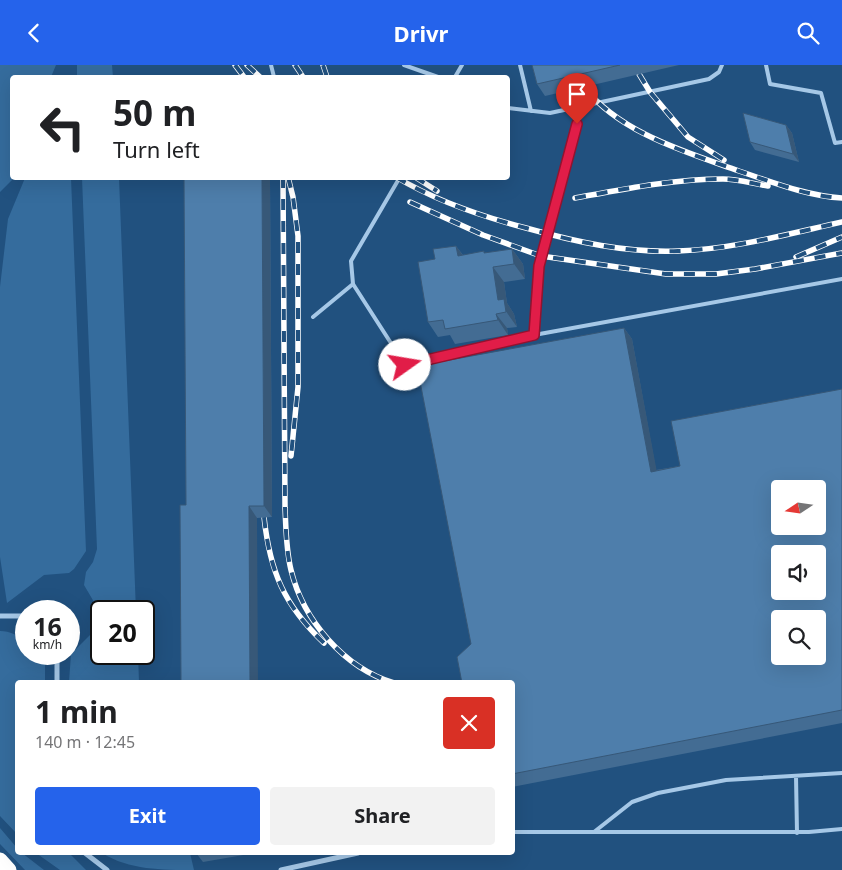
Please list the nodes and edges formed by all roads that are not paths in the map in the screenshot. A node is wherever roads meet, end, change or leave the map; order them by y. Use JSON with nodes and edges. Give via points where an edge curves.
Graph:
{"nodes":[{"id":1,"x":404,"y":65,"type":"edge"},
{"id":2,"x":520,"y":65,"type":"edge"},
{"id":3,"x":722,"y":65,"type":"edge"},
{"id":4,"x":766,"y":65,"type":"edge"},
{"id":5,"x":432,"y":75,"type":"edge"},
{"id":6,"x":582,"y":106,"type":"junction"},
{"id":7,"x":510,"y":108,"type":"edge"},
{"id":8,"x":531,"y":111,"type":"junction"},
{"id":9,"x":842,"y":142,"type":"edge"},
{"id":10,"x":398,"y":180,"type":"edge"},
{"id":11,"x":842,"y":279,"type":"edge"},
{"id":12,"x":353,"y":285,"type":"junction"},
{"id":13,"x":312,"y":317,"type":"dead end"},
{"id":14,"x":534,"y":335,"type":"junction"},
{"id":15,"x":0,"y":616,"type":"edge"},
{"id":16,"x":15,"y":616,"type":"edge"},
{"id":17,"x":57,"y":665,"type":"edge"},
{"id":18,"x":57,"y":680,"type":"edge"},
{"id":19,"x":842,"y":773,"type":"edge"},
{"id":20,"x":796,"y":776,"type":"junction"},
{"id":21,"x":842,"y":829,"type":"edge"},
{"id":22,"x":515,"y":832,"type":"edge"},
{"id":23,"x":594,"y":832,"type":"junction"},
{"id":24,"x":797,"y":833,"type":"junction"},
{"id":25,"x":88,"y":855,"type":"edge"},
{"id":26,"x":349,"y":855,"type":"edge"},
{"id":27,"x":0,"y":860,"type":"edge"},
{"id":28,"x":9,"y":870,"type":"edge"},
{"id":29,"x":107,"y":870,"type":"edge"},
{"id":30,"x":281,"y":870,"type":"edge"}],
"edges":[{"from":1,"to":5,"type":"lane"},
{"from":2,"to":8,"type":"lane"},
{"from":3,"to":6,"type":"lane","via":[[719,72],[709,79]]},
{"from":4,"to":9,"type":"lane","via":[[770,84],[820,93],[835,143]]},
{"from":6,"to":8,"type":"lane","via":[[550,113]]},
{"from":6,"to":14,"type":"lane","via":[[539,266]]},
{"from":7,"to":8,"type":"lane"},
{"from":10,"to":12,"type":"lane","via":[[351,261]]},
{"from":11,"to":14,"type":"lane"},
{"from":12,"to":13,"type":"lane"},
{"from":12,"to":14,"type":"lane","via":[[405,365]]},
{"from":15,"to":16,"type":"street"},
{"from":17,"to":18,"type":"street"},
{"from":19,"to":20,"type":"lane"},
{"from":20,"to":23,"type":"lane","via":[[726,780],[658,793],[632,803]]},
{"from":20,"to":24,"type":"lane"},
{"from":21,"to":24,"type":"lane"},
{"from":22,"to":23,"type":"lane"},
{"from":23,"to":24,"type":"lane"},
{"from":25,"to":29,"type":"street"},
{"from":26,"to":30,"type":"street"},
{"from":27,"to":28,"type":"highway"}]}
